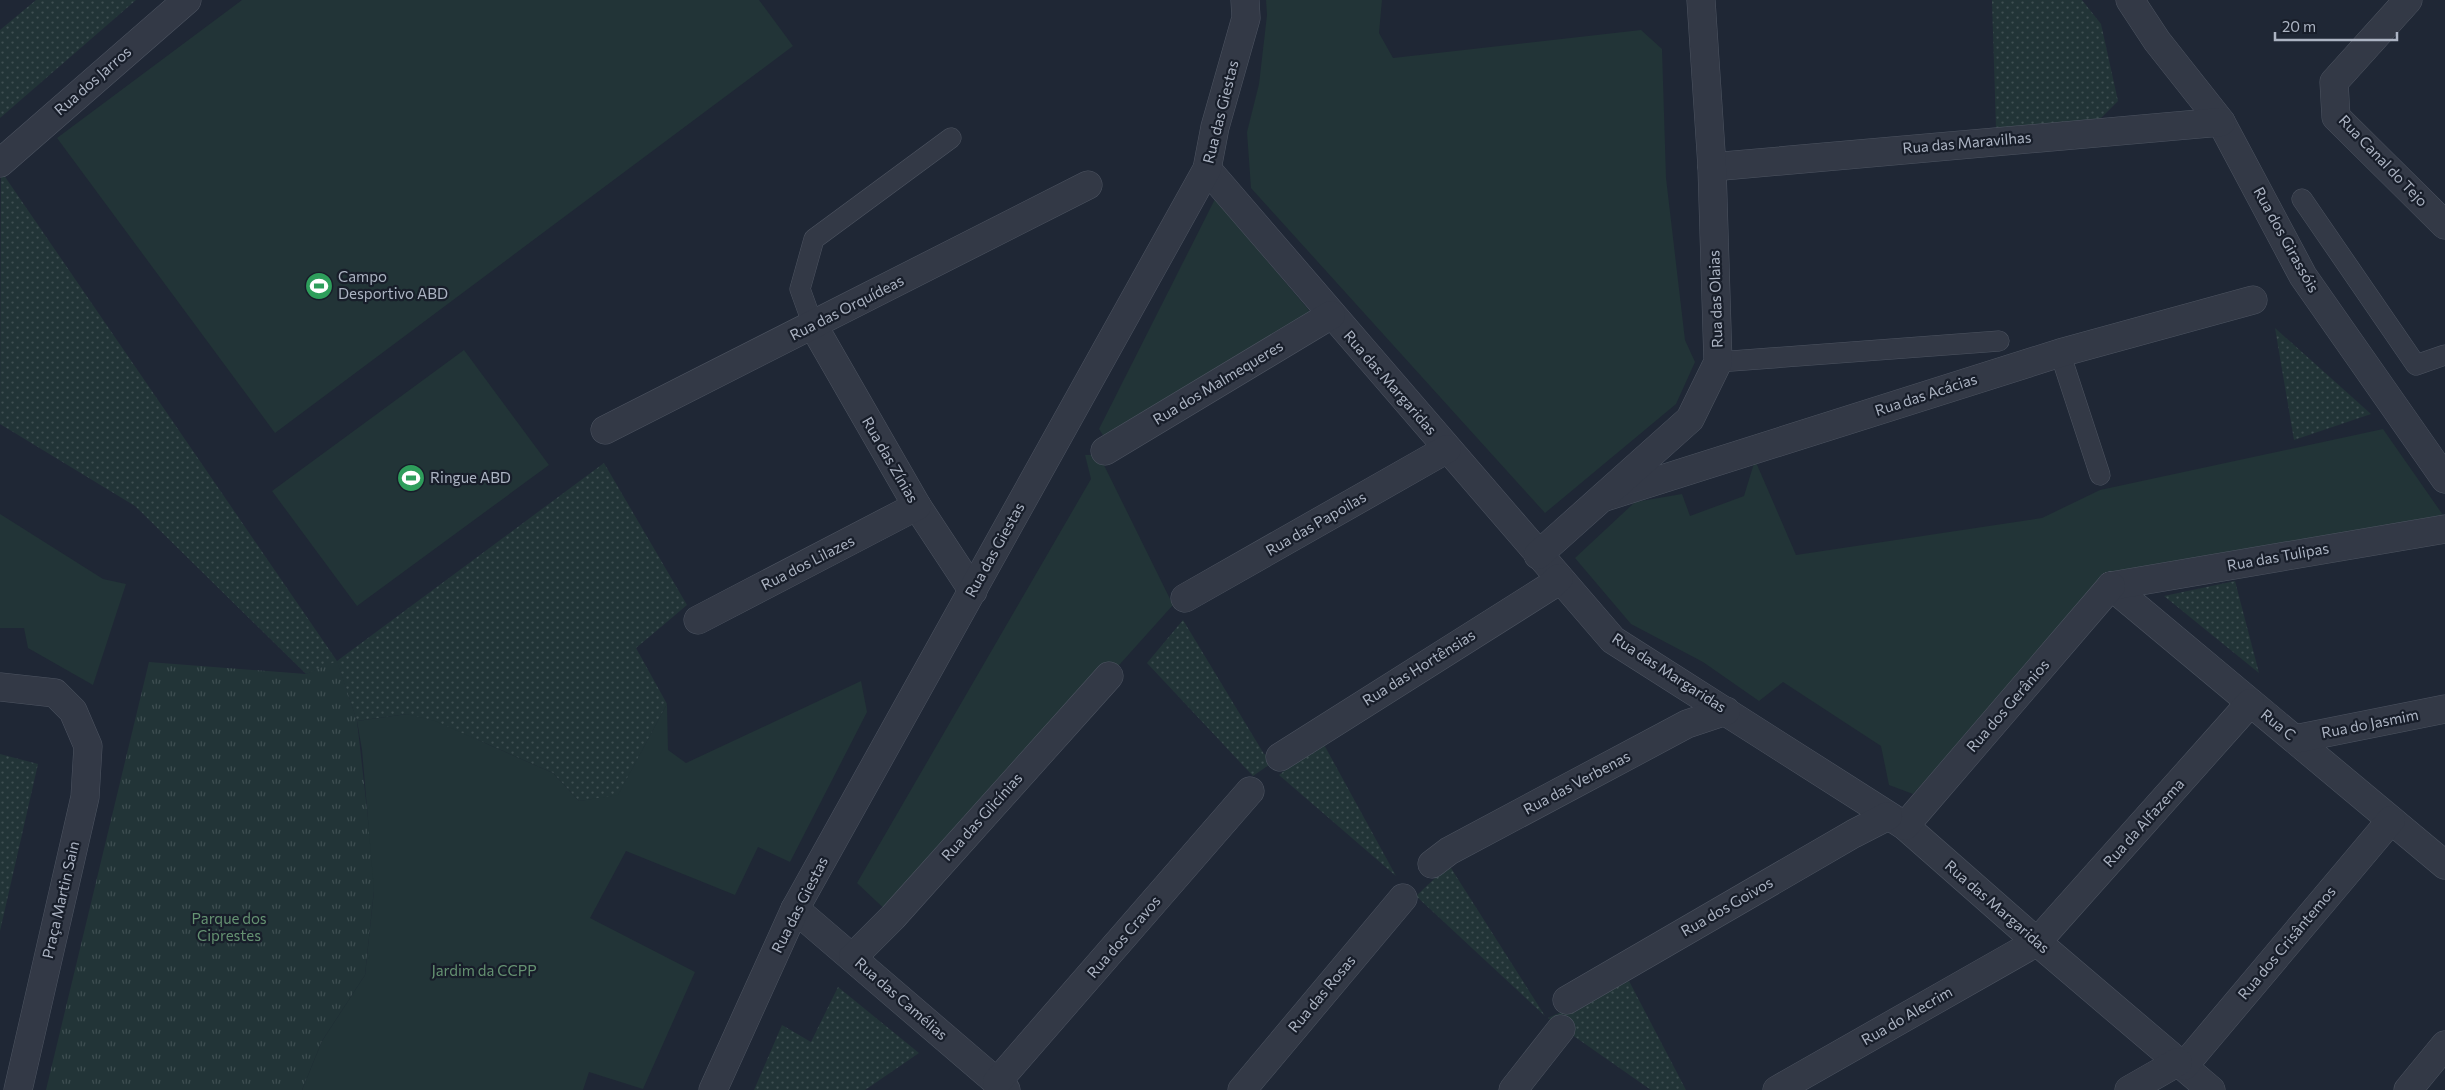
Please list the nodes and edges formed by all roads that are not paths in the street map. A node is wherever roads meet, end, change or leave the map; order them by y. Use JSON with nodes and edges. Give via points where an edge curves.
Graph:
{"nodes":[{"id":1,"x":187,"y":0,"type":"edge"},
{"id":2,"x":1245,"y":0,"type":"edge"},
{"id":3,"x":1701,"y":0,"type":"edge"},
{"id":4,"x":2130,"y":0,"type":"edge"},
{"id":5,"x":2408,"y":0,"type":"edge"},
{"id":6,"x":2221,"y":122,"type":"junction"},
{"id":7,"x":951,"y":138,"type":"dead end"},
{"id":8,"x":0,"y":163,"type":"edge"},
{"id":9,"x":1712,"y":166,"type":"junction"},
{"id":10,"x":1206,"y":170,"type":"junction"},
{"id":11,"x":1088,"y":185,"type":"dead end"},
{"id":12,"x":2302,"y":199,"type":"dead end"},
{"id":13,"x":2445,"y":225,"type":"edge"},
{"id":14,"x":2253,"y":300,"type":"dead end"},
{"id":15,"x":1331,"y":315,"type":"junction"},
{"id":16,"x":813,"y":325,"type":"junction"},
{"id":17,"x":1999,"y":341,"type":"dead end"},
{"id":18,"x":2060,"y":353,"type":"junction"},
{"id":19,"x":2445,"y":355,"type":"edge"},
{"id":20,"x":1718,"y":362,"type":"junction"},
{"id":21,"x":605,"y":430,"type":"dead end"},
{"id":22,"x":1447,"y":449,"type":"junction"},
{"id":23,"x":1105,"y":451,"type":"dead end"},
{"id":24,"x":2100,"y":475,"type":"dead end"},
{"id":25,"x":2445,"y":479,"type":"edge"},
{"id":26,"x":1602,"y":498,"type":"junction"},
{"id":27,"x":917,"y":506,"type":"junction"},
{"id":28,"x":2445,"y":529,"type":"edge"},
{"id":29,"x":1538,"y":554,"type":"junction"},
{"id":30,"x":1559,"y":578,"type":"junction"},
{"id":31,"x":2111,"y":586,"type":"junction"},
{"id":32,"x":973,"y":591,"type":"junction"},
{"id":33,"x":1185,"y":598,"type":"dead end"},
{"id":34,"x":698,"y":620,"type":"dead end"},
{"id":35,"x":1108,"y":676,"type":"dead end"},
{"id":36,"x":0,"y":687,"type":"edge"},
{"id":37,"x":2250,"y":703,"type":"junction"},
{"id":38,"x":2445,"y":709,"type":"edge"},
{"id":39,"x":1726,"y":711,"type":"junction"},
{"id":40,"x":2295,"y":739,"type":"junction"},
{"id":41,"x":1280,"y":757,"type":"dead end"},
{"id":42,"x":1250,"y":791,"type":"dead end"},
{"id":43,"x":2391,"y":820,"type":"junction"},
{"id":44,"x":1896,"y":821,"type":"junction"},
{"id":45,"x":1432,"y":864,"type":"dead end"},
{"id":46,"x":2445,"y":865,"type":"edge"},
{"id":47,"x":1403,"y":898,"type":"dead end"},
{"id":48,"x":795,"y":910,"type":"junction"},
{"id":49,"x":2037,"y":942,"type":"junction"},
{"id":50,"x":853,"y":957,"type":"junction"},
{"id":51,"x":1567,"y":1000,"type":"dead end"},
{"id":52,"x":1561,"y":1029,"type":"dead end"},
{"id":53,"x":2445,"y":1045,"type":"edge"},
{"id":54,"x":2181,"y":1064,"type":"junction"},
{"id":55,"x":1002,"y":1086,"type":"edge"},
{"id":56,"x":18,"y":1090,"type":"edge"},
{"id":57,"x":713,"y":1090,"type":"edge"},
{"id":58,"x":1242,"y":1090,"type":"edge"},
{"id":59,"x":1514,"y":1090,"type":"edge"},
{"id":60,"x":1777,"y":1090,"type":"edge"},
{"id":61,"x":2128,"y":1090,"type":"edge"},
{"id":62,"x":2211,"y":1090,"type":"edge"},
{"id":63,"x":2408,"y":1090,"type":"edge"}],
"edges":[{"from":1,"to":8,"type":"street","name":"Rua dos Jarros"},
{"from":2,"to":10,"type":"street","name":"Rua das Giestas","via":[[1246,18]]},
{"from":3,"to":9,"type":"street","name":"Rua das Olaias"},
{"from":4,"to":6,"type":"street","name":"Rua dos Girassóis","via":[[2157,41]]},
{"from":5,"to":13,"type":"street","name":"Rua Canal do Tejo","via":[[2334,82],[2336,117]]},
{"from":6,"to":9,"type":"street","name":"Rua das Maravilhas"},
{"from":6,"to":25,"type":"street","name":"Rua dos Girassóis","via":[[2303,276]]},
{"from":7,"to":16,"type":"lane","via":[[814,239],[800,289]]},
{"from":9,"to":20,"type":"street","name":"Rua das Olaias"},
{"from":10,"to":15,"type":"street","name":"Rua das Margaridas"},
{"from":10,"to":32,"type":"street","name":"Rua das Giestas"},
{"from":11,"to":16,"type":"street","name":"Rua das Orquídeas"},
{"from":12,"to":19,"type":"lane","via":[[2416,365]]},
{"from":14,"to":18,"type":"street","name":"Rua das Acácias"},
{"from":15,"to":22,"type":"street","name":"Rua das Margaridas"},
{"from":15,"to":23,"type":"street","name":"Rua dos Malmequeres"},
{"from":16,"to":21,"type":"street","name":"Rua das Orquídeas"},
{"from":16,"to":27,"type":"street","name":"Rua das Zínias"},
{"from":17,"to":20,"type":"lane"},
{"from":18,"to":24,"type":"lane"},
{"from":18,"to":26,"type":"street","name":"Rua das Acácias"},
{"from":20,"to":26,"type":"street","name":"Rua das Olaias","via":[[1690,418]]},
{"from":22,"to":29,"type":"street","name":"Rua das Margaridas"},
{"from":22,"to":33,"type":"street","name":"Rua das Papoilas"},
{"from":26,"to":29,"type":"street","name":"Rua das Olaias"},
{"from":27,"to":32,"type":"street","name":"Rua das Zínias"},
{"from":27,"to":34,"type":"street","name":"Rua dos Lilazes"},
{"from":28,"to":31,"type":"street","name":"Rua das Tulipas"},
{"from":29,"to":30,"type":"street","name":"Rua das Margaridas"},
{"from":30,"to":39,"type":"street","name":"Rua das Margaridas","via":[[1613,640]]},
{"from":30,"to":41,"type":"street","name":"Rua das Hortênsias"},
{"from":31,"to":37,"type":"street","name":"Rua C"},
{"from":31,"to":44,"type":"street","name":"Rua dos Gerânios"},
{"from":32,"to":48,"type":"street","name":"Rua das Giestas"},
{"from":35,"to":50,"type":"street","name":"Rua das Glicínias","via":[[892,918]]},
{"from":36,"to":56,"type":"street","name":"Praça Martin Sain","via":[[56,693],[73,711],[88,746],[84,797]]},
{"from":37,"to":40,"type":"street","name":"Rua C"},
{"from":37,"to":49,"type":"street","name":"Rua da Alfazema"},
{"from":38,"to":40,"type":"street","name":"Rua do Jasmim"},
{"from":39,"to":44,"type":"street","name":"Rua das Margaridas"},
{"from":39,"to":45,"type":"street","name":"Rua das Verbenas","via":[[1688,724],[1449,851]]},
{"from":40,"to":43,"type":"street","name":"Rua C"},
{"from":42,"to":55,"type":"street","name":"Rua dos Cravos"},
{"from":43,"to":46,"type":"street","name":"Rua C"},
{"from":43,"to":54,"type":"street","name":"Rua dos Crisântemos"},
{"from":44,"to":49,"type":"street","name":"Rua das Margaridas"},
{"from":44,"to":51,"type":"street","name":"Rua dos Goivos","via":[[1853,834]]},
{"from":47,"to":58,"type":"street","name":"Rua das Rosas"},
{"from":48,"to":50,"type":"street","name":"Rua das Camélias"},
{"from":48,"to":57,"type":"street","name":"Rua das Giestas"},
{"from":49,"to":54,"type":"street","name":"Rua das Margaridas"},
{"from":49,"to":60,"type":"street","name":"Rua do Alecrim"},
{"from":50,"to":55,"type":"street","name":"Rua das Camélias"},
{"from":52,"to":59,"type":"street"},
{"from":53,"to":63,"type":"street"},
{"from":54,"to":61,"type":"street"},
{"from":54,"to":62,"type":"street","name":"Rua das Margaridas"}]}
